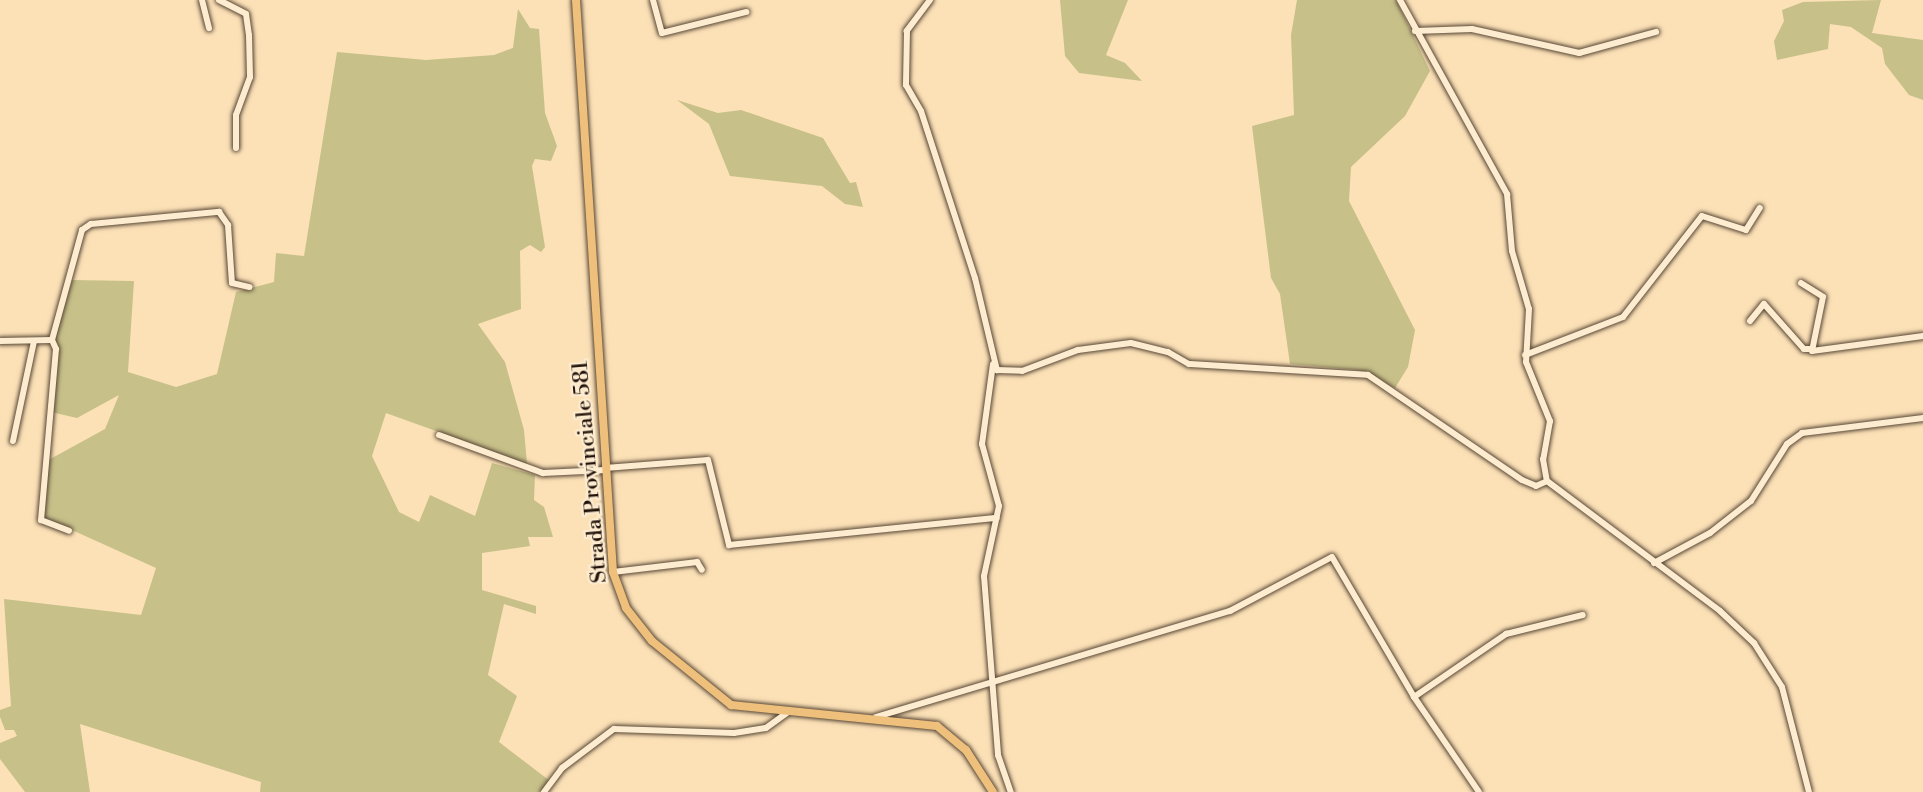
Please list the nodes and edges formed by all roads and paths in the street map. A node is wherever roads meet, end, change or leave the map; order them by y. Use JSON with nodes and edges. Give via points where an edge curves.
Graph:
{"nodes":[{"id":1,"x":202,"y":0,"type":"edge"},
{"id":2,"x":219,"y":0,"type":"edge"},
{"id":3,"x":576,"y":0,"type":"edge"},
{"id":4,"x":653,"y":0,"type":"edge"},
{"id":5,"x":930,"y":0,"type":"edge"},
{"id":6,"x":1400,"y":0,"type":"edge"},
{"id":7,"x":746,"y":12,"type":"dead end"},
{"id":8,"x":209,"y":28,"type":"dead end"},
{"id":9,"x":1414,"y":31,"type":"junction"},
{"id":10,"x":1656,"y":32,"type":"dead end"},
{"id":11,"x":236,"y":148,"type":"dead end"},
{"id":12,"x":1760,"y":208,"type":"dead end"},
{"id":13,"x":1801,"y":283,"type":"dead end"},
{"id":14,"x":250,"y":287,"type":"dead end"},
{"id":15,"x":1750,"y":321,"type":"dead end"},
{"id":16,"x":1923,"y":336,"type":"edge"},
{"id":17,"x":52,"y":340,"type":"junction"},
{"id":18,"x":0,"y":341,"type":"edge"},
{"id":19,"x":34,"y":341,"type":"junction"},
{"id":20,"x":1810,"y":349,"type":"junction"},
{"id":21,"x":1526,"y":355,"type":"junction"},
{"id":22,"x":993,"y":364,"type":"junction"},
{"id":23,"x":1923,"y":418,"type":"edge"},
{"id":24,"x":439,"y":435,"type":"dead end"},
{"id":25,"x":13,"y":441,"type":"dead end"},
{"id":26,"x":605,"y":469,"type":"junction"},
{"id":27,"x":1547,"y":481,"type":"junction"},
{"id":28,"x":997,"y":519,"type":"junction"},
{"id":29,"x":69,"y":531,"type":"dead end"},
{"id":30,"x":1654,"y":562,"type":"junction"},
{"id":31,"x":702,"y":570,"type":"dead end"},
{"id":32,"x":613,"y":572,"type":"junction"},
{"id":33,"x":1583,"y":615,"type":"dead end"},
{"id":34,"x":996,"y":678,"type":"junction"},
{"id":35,"x":1414,"y":697,"type":"junction"},
{"id":36,"x":787,"y":713,"type":"junction"},
{"id":37,"x":876,"y":717,"type":"junction"},
{"id":38,"x":544,"y":792,"type":"edge"},
{"id":39,"x":993,"y":792,"type":"edge"},
{"id":40,"x":1011,"y":792,"type":"edge"},
{"id":41,"x":1479,"y":792,"type":"edge"},
{"id":42,"x":1809,"y":792,"type":"edge"}],
"edges":[{"from":1,"to":8,"type":"street"},
{"from":2,"to":11,"type":"street","via":[[246,14],[249,35],[250,77],[236,115]]},
{"from":3,"to":26,"type":"main road","name":"Strada Provinciale 581"},
{"from":4,"to":7,"type":"street","via":[[662,33]]},
{"from":5,"to":22,"type":"street","via":[[907,31],[906,85],[921,111],[975,278]]},
{"from":6,"to":9,"type":"street"},
{"from":9,"to":10,"type":"street","via":[[1472,29],[1579,53]]},
{"from":9,"to":21,"type":"street","via":[[1496,167],[1507,194],[1512,251],[1529,309]]},
{"from":12,"to":21,"type":"street","via":[[1746,230],[1702,216],[1623,317]]},
{"from":13,"to":20,"type":"street","via":[[1823,297]]},
{"from":14,"to":17,"type":"street","via":[[232,283],[228,225],[219,212],[88,225]]},
{"from":15,"to":20,"type":"street","via":[[1764,304],[1804,349]]},
{"from":16,"to":20,"type":"street"},
{"from":17,"to":19,"type":"street"},
{"from":17,"to":29,"type":"street","via":[[56,349],[41,520]]},
{"from":18,"to":19,"type":"street"},
{"from":19,"to":25,"type":"street"},
{"from":21,"to":27,"type":"street","via":[[1550,421],[1543,459]]},
{"from":22,"to":27,"type":"street","via":[[1004,373],[1022,371],[1078,350],[1131,343],[1168,352],[1189,364],[1368,375],[1522,480],[1536,486]]},
{"from":22,"to":28,"type":"street","via":[[982,444],[998,494]]},
{"from":23,"to":30,"type":"street","via":[[1802,433],[1787,444],[1751,501],[1710,533]]},
{"from":24,"to":26,"type":"street","via":[[543,473]]},
{"from":26,"to":28,"type":"street","via":[[708,460],[729,545]]},
{"from":26,"to":32,"type":"main road","name":"Strada Provinciale 581"},
{"from":27,"to":30,"type":"street"},
{"from":28,"to":34,"type":"street","via":[[984,576]]},
{"from":30,"to":42,"type":"street","via":[[1720,611],[1767,660],[1785,693]]},
{"from":31,"to":32,"type":"street","via":[[697,562]]},
{"from":32,"to":36,"type":"main road","name":"Strada Provinciale 581","via":[[633,620],[705,687],[731,705]]},
{"from":33,"to":35,"type":"street","via":[[1506,634]]},
{"from":34,"to":35,"type":"street","via":[[1230,611],[1332,557]]},
{"from":34,"to":37,"type":"street"},
{"from":34,"to":40,"type":"street","via":[[998,755]]},
{"from":35,"to":41,"type":"street"},
{"from":36,"to":37,"type":"main road","name":"Strada Provinciale 581"},
{"from":36,"to":38,"type":"street","via":[[766,728],[734,733],[614,729],[562,768]]},
{"from":37,"to":39,"type":"main road","name":"Strada Provinciale 581","via":[[918,720],[944,730],[966,750]]}]}
